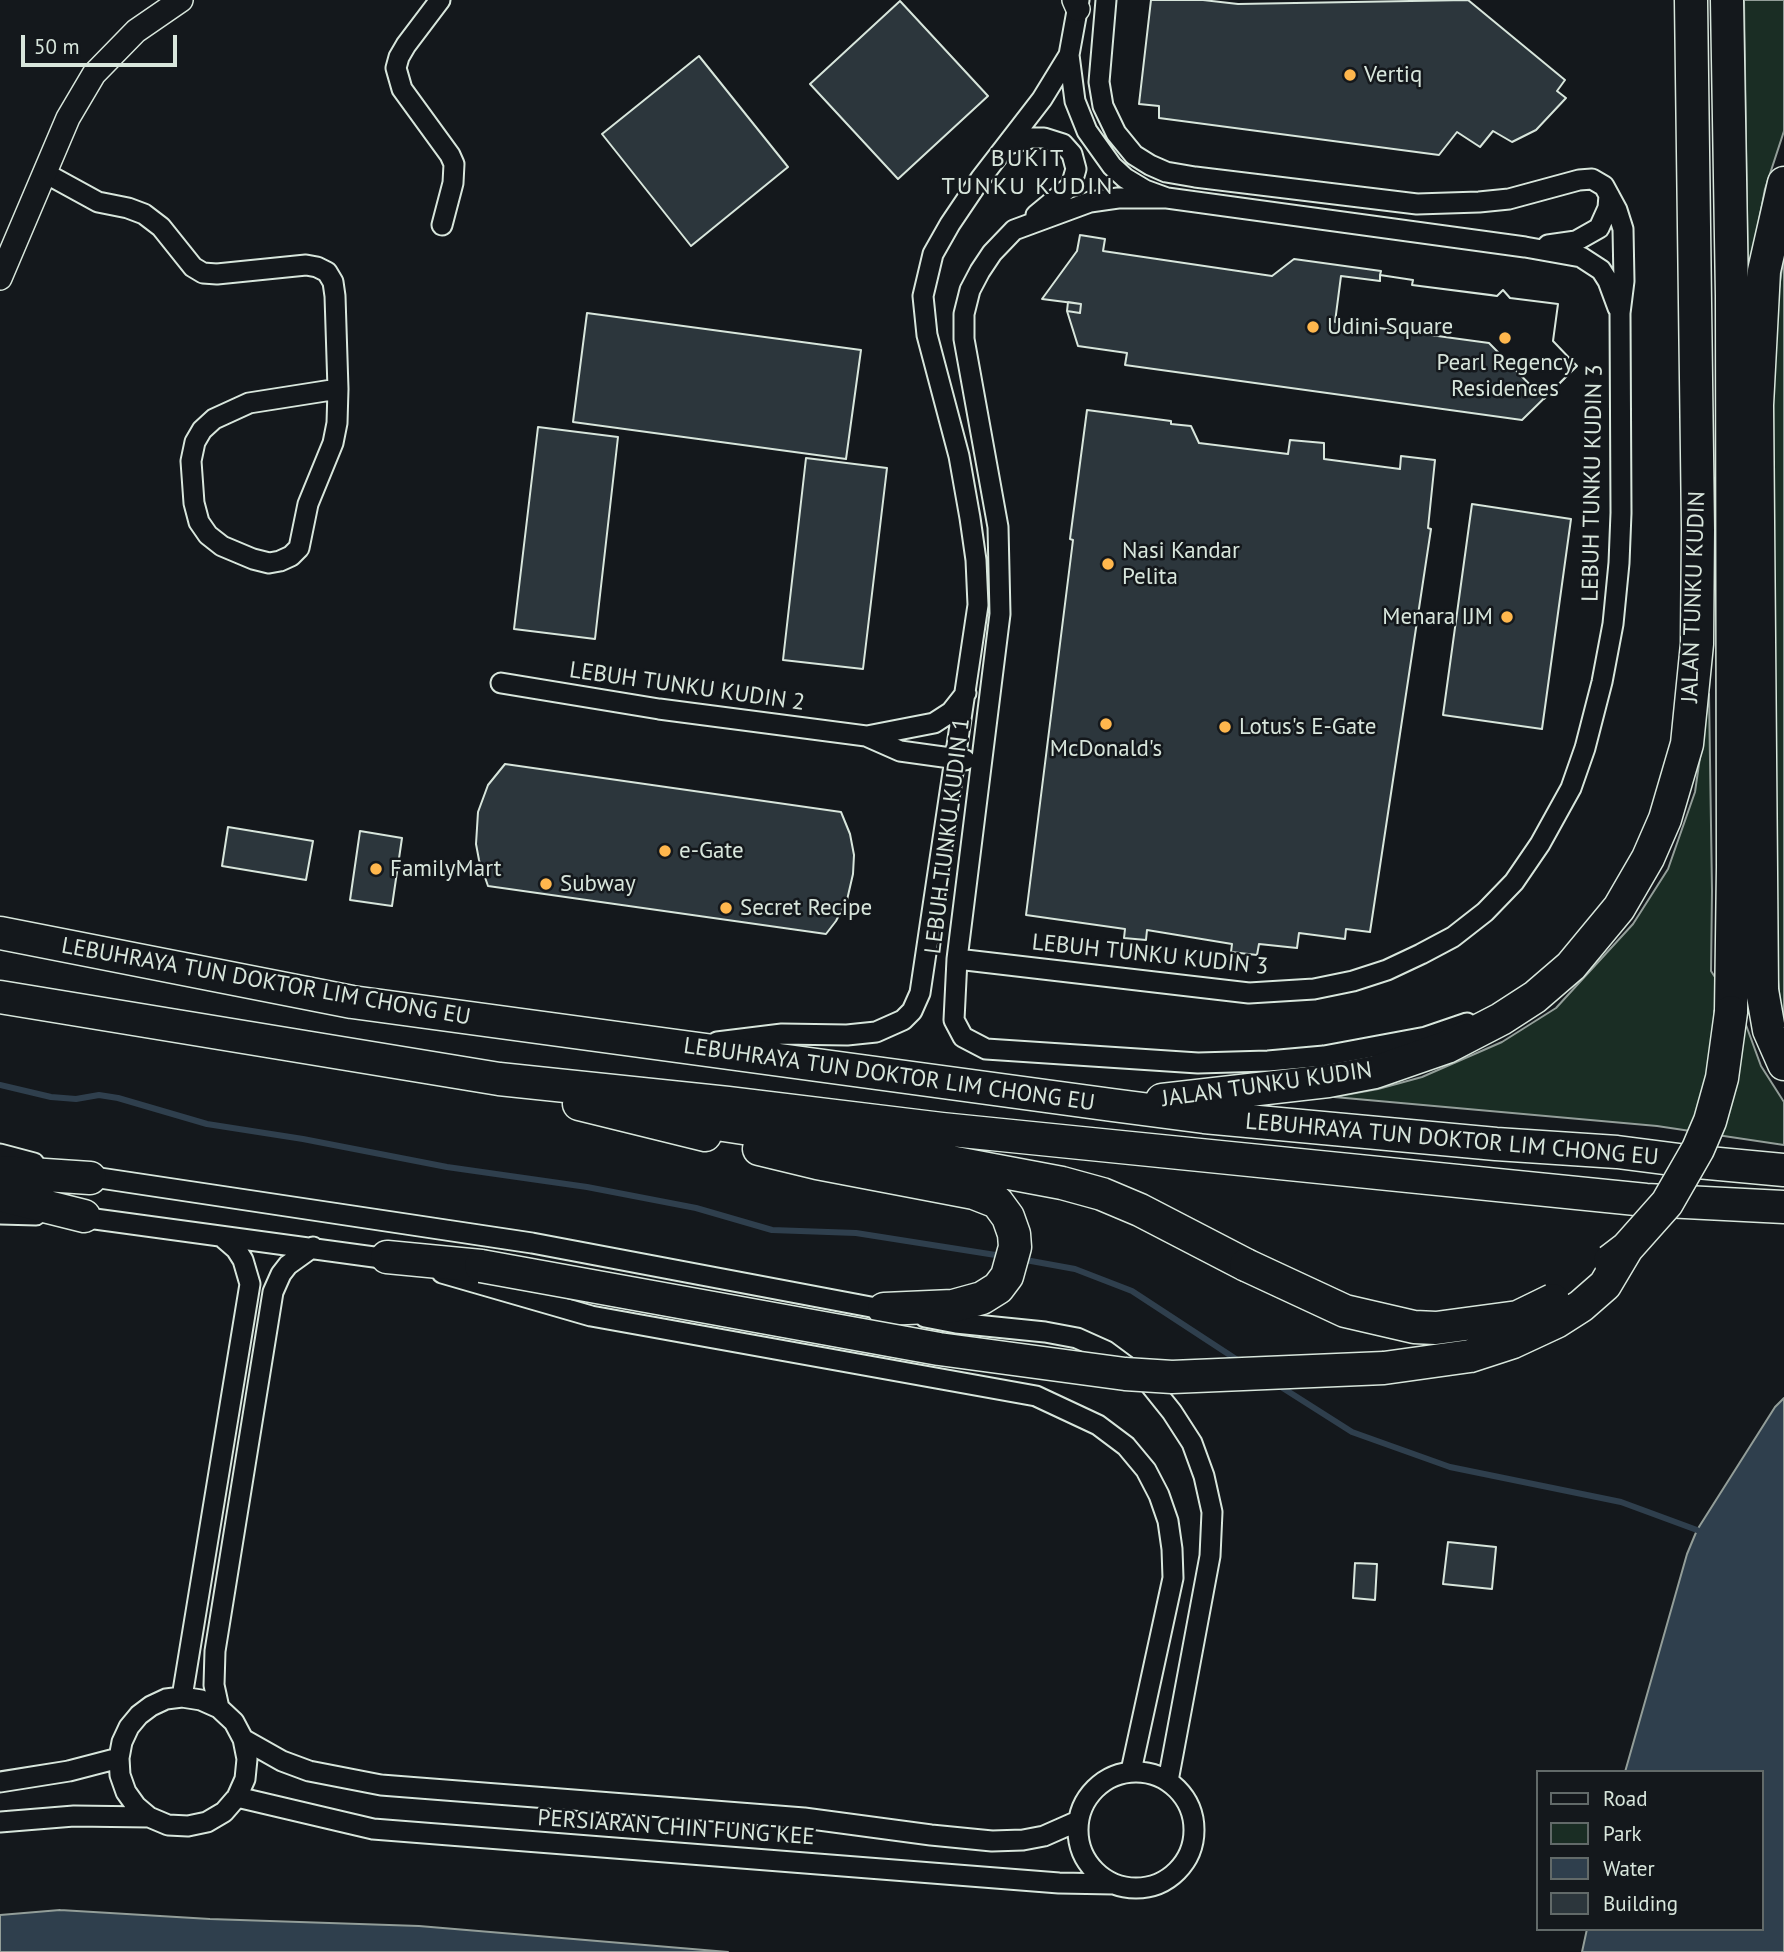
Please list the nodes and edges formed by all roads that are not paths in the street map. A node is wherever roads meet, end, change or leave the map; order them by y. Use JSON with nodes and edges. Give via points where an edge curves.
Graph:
{"nodes":[{"id":1,"x":181,"y":0,"type":"edge"},
{"id":2,"x":440,"y":0,"type":"edge"},
{"id":3,"x":1106,"y":0,"type":"edge"},
{"id":4,"x":1691,"y":0,"type":"edge"},
{"id":5,"x":1727,"y":0,"type":"edge"},
{"id":6,"x":1077,"y":3,"type":"edge"},
{"id":7,"x":1069,"y":55,"type":"junction"},
{"id":8,"x":1008,"y":144,"type":"junction"},
{"id":9,"x":45,"y":173,"type":"junction"},
{"id":10,"x":1784,"y":183,"type":"edge"},
{"id":11,"x":1609,"y":195,"type":"junction"},
{"id":12,"x":1167,"y":198,"type":"junction"},
{"id":13,"x":442,"y":225,"type":"dead end"},
{"id":14,"x":1014,"y":230,"type":"junction"},
{"id":15,"x":1525,"y":247,"type":"junction"},
{"id":16,"x":0,"y":278,"type":"edge"},
{"id":17,"x":1620,"y":313,"type":"junction"},
{"id":18,"x":338,"y":389,"type":"junction"},
{"id":19,"x":1757,"y":405,"type":"junction"},
{"id":20,"x":1732,"y":590,"type":"junction"},
{"id":21,"x":501,"y":683,"type":"dead end"},
{"id":22,"x":967,"y":691,"type":"junction"},
{"id":23,"x":866,"y":736,"type":"junction"},
{"id":24,"x":955,"y":759,"type":"junction"},
{"id":25,"x":980,"y":762,"type":"junction"},
{"id":26,"x":0,"y":933,"type":"edge"},
{"id":27,"x":957,"y":959,"type":"junction"},
{"id":28,"x":0,"y":997,"type":"edge"},
{"id":29,"x":1535,"y":997,"type":"junction"},
{"id":30,"x":685,"y":1046,"type":"junction"},
{"id":31,"x":1784,"y":1064,"type":"edge"},
{"id":32,"x":499,"y":1079,"type":"junction"},
{"id":33,"x":568,"y":1101,"type":"junction"},
{"id":34,"x":1112,"y":1105,"type":"junction"},
{"id":35,"x":1784,"y":1170,"type":"edge"},
{"id":36,"x":90,"y":1178,"type":"joint"},
{"id":37,"x":1,"y":1184,"type":"edge"},
{"id":38,"x":1784,"y":1207,"type":"edge"},
{"id":39,"x":85,"y":1216,"type":"joint"},
{"id":40,"x":221,"y":1236,"type":"junction"},
{"id":41,"x":313,"y":1247,"type":"junction"},
{"id":42,"x":1628,"y":1248,"type":"junction"},
{"id":43,"x":387,"y":1257,"type":"junction"},
{"id":44,"x":884,"y":1309,"type":"junction"},
{"id":45,"x":1045,"y":1332,"type":"junction"},
{"id":46,"x":1037,"y":1396,"type":"junction"},
{"id":47,"x":182,"y":1697,"type":"junction"},
{"id":48,"x":219,"y":1708,"type":"junction"},
{"id":49,"x":243,"y":1739,"type":"junction"},
{"id":50,"x":119,"y":1758,"type":"junction"},
{"id":51,"x":1131,"y":1771,"type":"junction"},
{"id":52,"x":1168,"y":1781,"type":"junction"},
{"id":53,"x":0,"y":1782,"type":"edge"},
{"id":54,"x":237,"y":1797,"type":"junction"},
{"id":55,"x":149,"y":1817,"type":"junction"},
{"id":56,"x":1078,"y":1821,"type":"junction"},
{"id":57,"x":0,"y":1822,"type":"edge"},
{"id":58,"x":1114,"y":1884,"type":"junction"}],
"edges":[{"from":1,"to":9,"type":"street","via":[[136,31],[94,74],[68,118]]},
{"from":2,"to":13,"type":"street","via":[[406,45],[396,68],[402,89],[454,164]]},
{"from":3,"to":11,"type":"street","via":[[1099,82],[1104,106],[1116,133],[1134,155],[1166,172],[1417,204],[1508,199],[1592,179]]},
{"from":4,"to":29,"type":"highway","name":"JALAN TUNKU KUDIN","via":[[1698,529],[1697,644],[1687,744],[1665,819],[1635,883],[1571,966]]},
{"from":5,"to":20,"type":"highway","name":"JALAN TUNKU KUDIN"},
{"from":6,"to":7,"type":"street","name":"LEBUH TUNKU KUDIN 1"},
{"from":7,"to":8,"type":"street","name":"LEBUH TUNKU KUDIN 1"},
{"from":7,"to":12,"type":"street","name":"LEBUH TUNKU KUDIN 3","via":[[1075,101],[1097,148],[1125,178]]},
{"from":8,"to":14,"type":"street","via":[[1031,138],[1054,140],[1072,154],[1076,169],[1071,187],[1060,198]]},
{"from":8,"to":22,"type":"street","name":"LEBUH TUNKU KUDIN 1","via":[[944,234],[933,254],[923,296],[927,335],[959,457],[976,560],[978,605]]},
{"from":9,"to":16,"type":"street"},
{"from":9,"to":18,"type":"street","via":[[98,202],[144,214],[203,273],[306,265],[327,272],[335,296]]},
{"from":10,"to":19,"type":"highway","via":[[1764,271]]},
{"from":11,"to":15,"type":"street","name":"LEBUH TUNKU KUDIN 3","via":[[1605,218],[1589,236],[1576,242]]},
{"from":11,"to":17,"type":"street","name":"LEBUH TUNKU KUDIN 3","via":[[1623,229]]},
{"from":12,"to":14,"type":"street","name":"LEBUH TUNKU KUDIN 1","via":[[1090,202]]},
{"from":12,"to":15,"type":"street","name":"LEBUH TUNKU KUDIN 3"},
{"from":14,"to":25,"type":"street","name":"LEBUH TUNKU KUDIN 1","via":[[980,271],[964,314],[964,339],[999,552],[1000,614]]},
{"from":15,"to":17,"type":"street","name":"LEBUH TUNKU KUDIN 3","via":[[1591,261],[1608,281]]},
{"from":17,"to":27,"type":"street","name":"LEBUH TUNKU KUDIN 3","via":[[1619,563],[1602,682],[1571,788],[1514,882],[1485,912],[1453,937],[1387,970],[1353,981],[1282,992],[1249,993]]},
{"from":18,"to":18,"type":"street","via":[[333,443],[308,504],[299,548],[291,556],[269,563],[222,546],[208,535],[194,503],[191,461],[202,430],[214,419],[249,403]]},
{"from":19,"to":20,"type":"highway","via":[[1741,470]]},
{"from":19,"to":31,"type":"highway","via":[[1762,990],[1769,1030]]},
{"from":20,"to":42,"type":"highway","name":"JALAN TUNKU KUDIN","bridge":true,"via":[[1734,867],[1731,1012],[1722,1077],[1698,1149],[1667,1203]]},
{"from":21,"to":23,"type":"street","name":"LEBUH TUNKU KUDIN 2"},
{"from":22,"to":23,"type":"street","name":"LEBUH TUNKU KUDIN 2","via":[[951,712],[933,723]]},
{"from":22,"to":24,"type":"street","name":"LEBUH TUNKU KUDIN 1"},
{"from":23,"to":24,"type":"street","name":"LEBUH TUNKU KUDIN 2","via":[[900,751]]},
{"from":24,"to":25,"type":"street","name":"LEBUH TUNKU KUDIN 2"},
{"from":24,"to":30,"type":"street","name":"LEBUH TUNKU KUDIN 1","via":[[928,948],[912,1011],[890,1027],[863,1034],[782,1034]]},
{"from":25,"to":27,"type":"street","name":"LEBUH TUNKU KUDIN 1"},
{"from":26,"to":30,"type":"highway","name":"LEBUHRAYA TUN DOKTOR LIM CHONG EU","via":[[352,1002]]},
{"from":27,"to":29,"type":"street","name":"LEBUH TUNKU KUDIN 1","via":[[954,1020],[963,1037],[977,1046],[1198,1063],[1367,1050],[1426,1037]]},
{"from":28,"to":32,"type":"highway","name":"LEBUHRAYA TUN DOKTOR LIM CHONG EU"},
{"from":29,"to":34,"type":"highway","name":"JALAN TUNKU KUDIN","via":[[1447,1047],[1375,1072]]},
{"from":30,"to":34,"type":"highway","name":"LEBUHRAYA TUN DOKTOR LIM CHONG EU"},
{"from":32,"to":33,"type":"highway"},
{"from":32,"to":38,"type":"highway","name":"LEBUHRAYA TUN DOKTOR LIM CHONG EU","via":[[1646,1200]]},
{"from":33,"to":42,"type":"highway","bridge":true,"via":[[881,1149],[1062,1183],[1140,1210],[1345,1311],[1414,1327],[1518,1317],[1566,1293]]},
{"from":33,"to":44,"type":"highway","via":[[997,1202],[1014,1234],[1012,1262],[998,1288],[953,1306]]},
{"from":34,"to":35,"type":"highway","name":"LEBUHRAYA TUN DOKTOR LIM CHONG EU"},
{"from":36,"to":37,"type":"highway"},
{"from":36,"to":44,"type":"street","via":[[532,1243]]},
{"from":37,"to":39,"type":"highway"},
{"from":39,"to":40,"type":"street"},
{"from":40,"to":41,"type":"street"},
{"from":40,"to":47,"type":"street","via":[[243,1260],[250,1284]]},
{"from":41,"to":43,"type":"street"},
{"from":41,"to":48,"type":"street","via":[[288,1265],[273,1292],[215,1651]]},
{"from":42,"to":43,"type":"highway","bridge":true,"via":[[1605,1284],[1581,1307],[1502,1346],[1470,1356],[1384,1368],[1172,1377],[939,1349],[481,1266]]},
{"from":43,"to":46,"type":"street","via":[[591,1317]]},
{"from":44,"to":45,"type":"street","via":[[956,1323]]},
{"from":45,"to":46,"type":"street","via":[[1059,1368],[1053,1382]]},
{"from":45,"to":52,"type":"street","via":[[1077,1338],[1107,1351],[1148,1382],[1192,1443],[1204,1476],[1212,1512],[1210,1556]]},
{"from":46,"to":51,"type":"street","via":[[1098,1425],[1126,1446],[1146,1470],[1168,1521],[1172,1578]]},
{"from":47,"to":48,"type":"street"},
{"from":47,"to":50,"type":"street","via":[[166,1699],[139,1715],[122,1742]]},
{"from":48,"to":49,"type":"street","name":"PERSIARAN CHIN FUNG KEE"},
{"from":49,"to":54,"type":"street","via":[[245,1779]]},
{"from":49,"to":56,"type":"street","name":"PERSIARAN CHIN FUNG KEE","via":[[309,1771],[381,1785],[804,1818],[992,1841],[1044,1836]]},
{"from":50,"to":53,"type":"street"},
{"from":50,"to":55,"type":"street","via":[[126,1792]]},
{"from":51,"to":52,"type":"street"},
{"from":51,"to":56,"type":"street","via":[[1096,1787],[1084,1802]]},
{"from":52,"to":58,"type":"street","via":[[1183,1794],[1192,1811],[1192,1849],[1183,1866],[1152,1887]]},
{"from":54,"to":55,"type":"street","via":[[207,1822],[168,1825]]},
{"from":54,"to":58,"type":"street","name":"PERSIARAN CHIN FUNG KEE","via":[[373,1829]]},
{"from":55,"to":57,"type":"street","via":[[74,1816]]},
{"from":56,"to":58,"type":"street","via":[[1086,1859]]}]}
